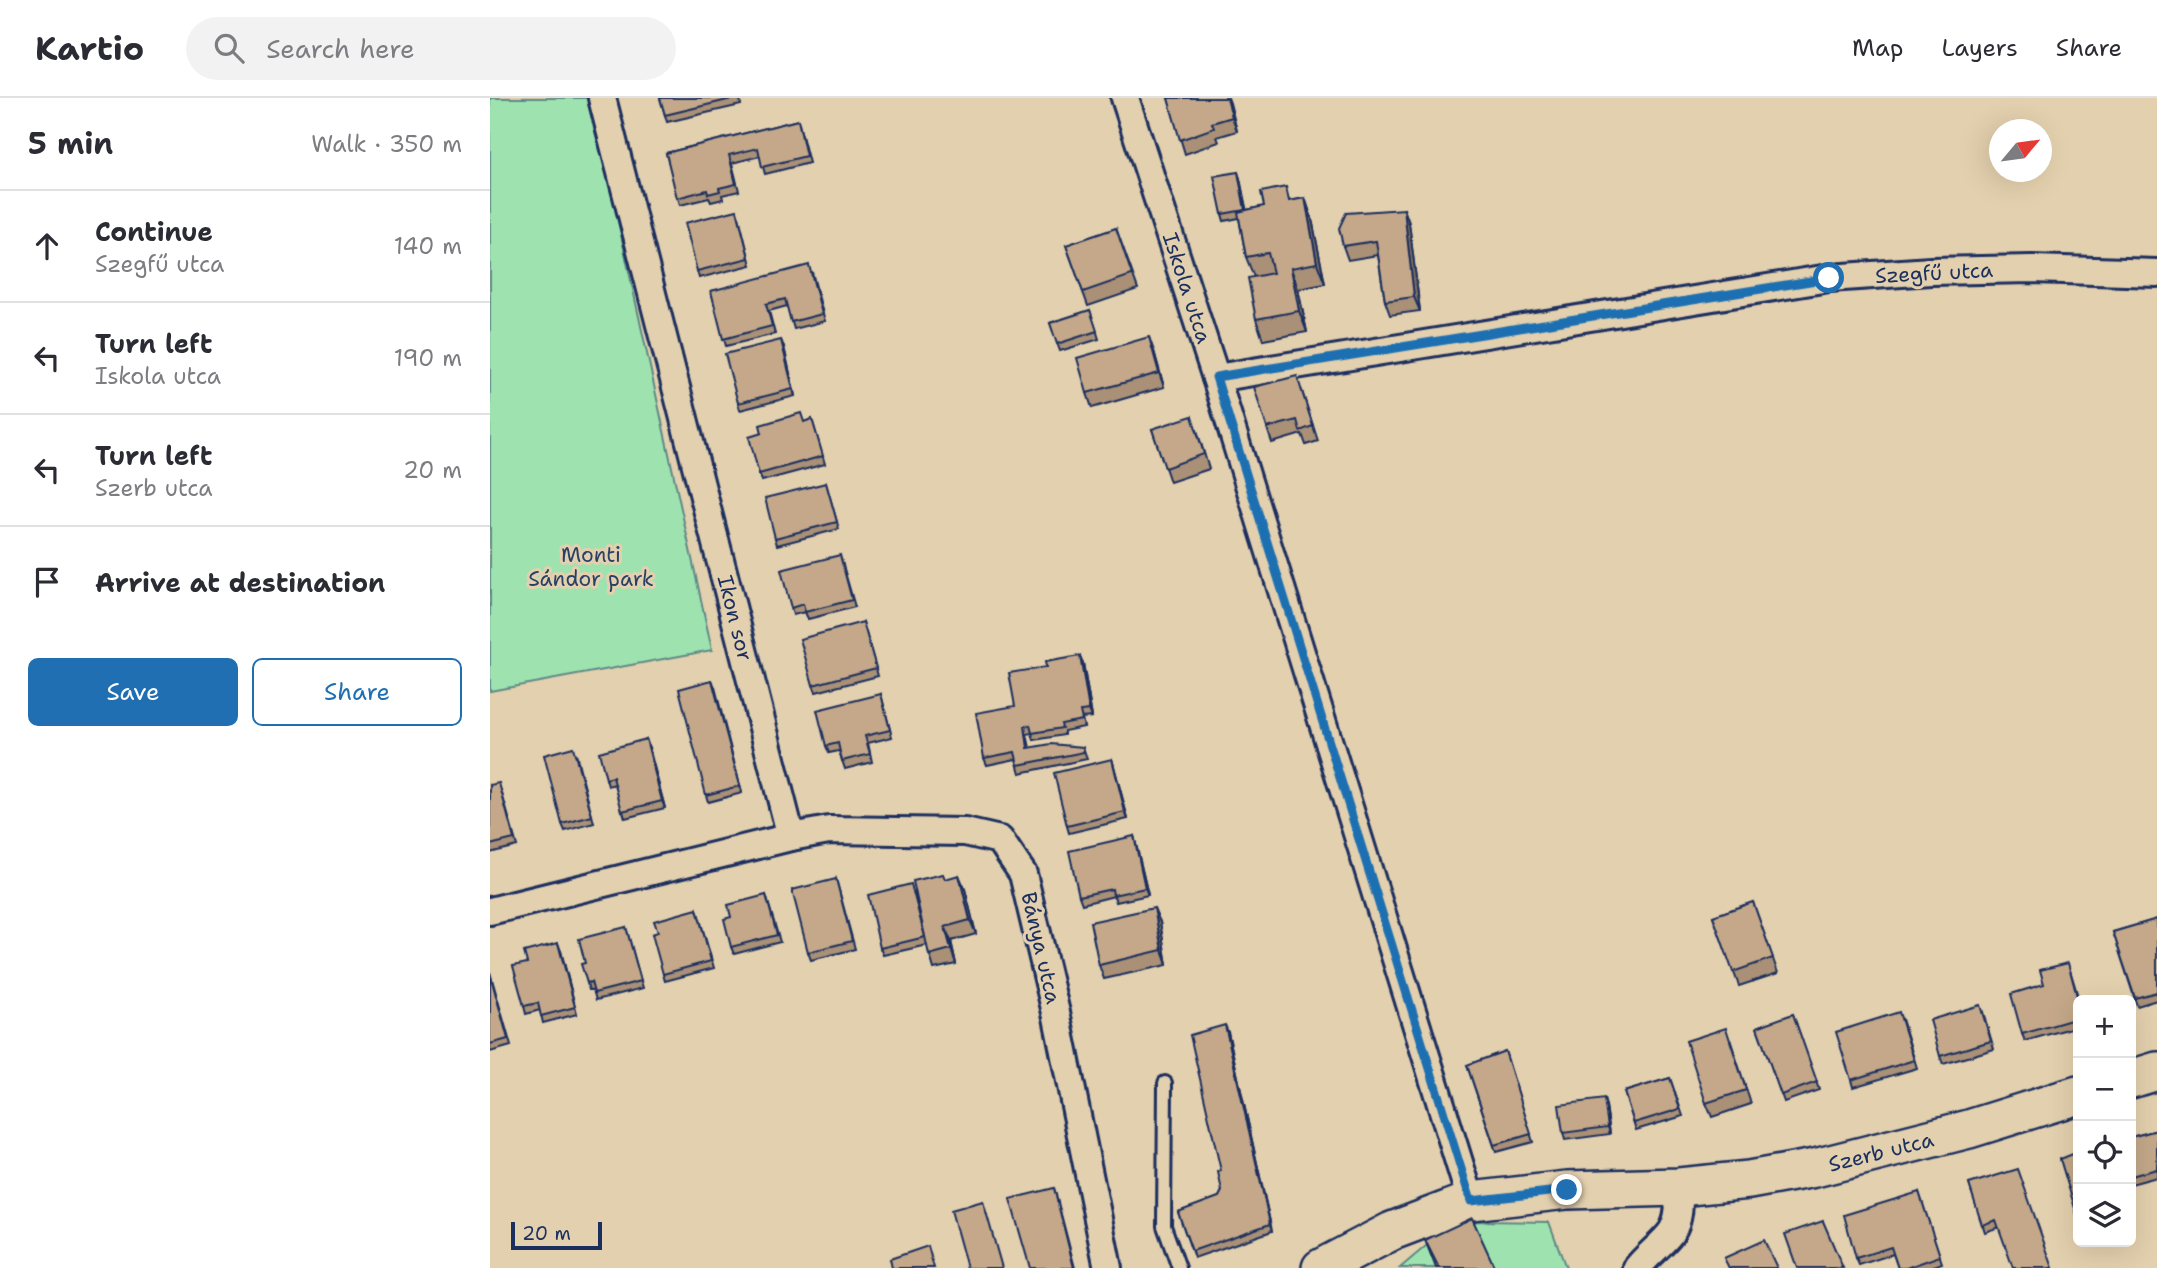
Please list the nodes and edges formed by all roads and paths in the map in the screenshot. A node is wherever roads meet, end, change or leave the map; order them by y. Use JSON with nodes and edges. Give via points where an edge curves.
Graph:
{"nodes":[{"id":1,"x":602,"y":98,"type":"edge"},
{"id":2,"x":1125,"y":98,"type":"edge"},
{"id":3,"x":2157,"y":273,"type":"edge"},
{"id":4,"x":1216,"y":377,"type":"junction"},
{"id":5,"x":791,"y":836,"type":"junction"},
{"id":6,"x":490,"y":911,"type":"edge"},
{"id":7,"x":2157,"y":1071,"type":"edge"},
{"id":8,"x":2136,"y":1077,"type":"edge"},
{"id":9,"x":1165,"y":1083,"type":"dead end"},
{"id":10,"x":2073,"y":1097,"type":"edge"},
{"id":11,"x":1679,"y":1187,"type":"junction"},
{"id":12,"x":1471,"y":1201,"type":"junction"},
{"id":13,"x":1327,"y":1267,"type":"edge"},
{"id":14,"x":1108,"y":1268,"type":"edge"},
{"id":15,"x":1179,"y":1268,"type":"edge"},
{"id":16,"x":1637,"y":1268,"type":"edge"}],
"edges":[{"from":1,"to":5,"type":"street","name":"Ikon sor"},
{"from":2,"to":4,"type":"street","name":"Iskola utca"},
{"from":3,"to":4,"type":"street","name":"Szegfű utca","via":[[2032,269],[1829,278]]},
{"from":4,"to":12,"type":"street","name":"Iskola utca"},
{"from":5,"to":6,"type":"street"},
{"from":5,"to":14,"type":"street","name":"Bánya utca","via":[[829,830],[923,831],[965,832],[1000,840],[1023,874]]},
{"from":7,"to":8,"type":"main road"},
{"from":9,"to":15,"type":"lane","via":[[1164,1226]]},
{"from":10,"to":11,"type":"main road","name":"Szerb utca","via":[[1969,1129],[1815,1168]]},
{"from":11,"to":12,"type":"main road","name":"Szerb utca","via":[[1567,1190]]},
{"from":11,"to":16,"type":"street","via":[[1679,1213],[1672,1232]]},
{"from":12,"to":13,"type":"main road","name":"Szerb utca","via":[[1392,1231]]}]}
